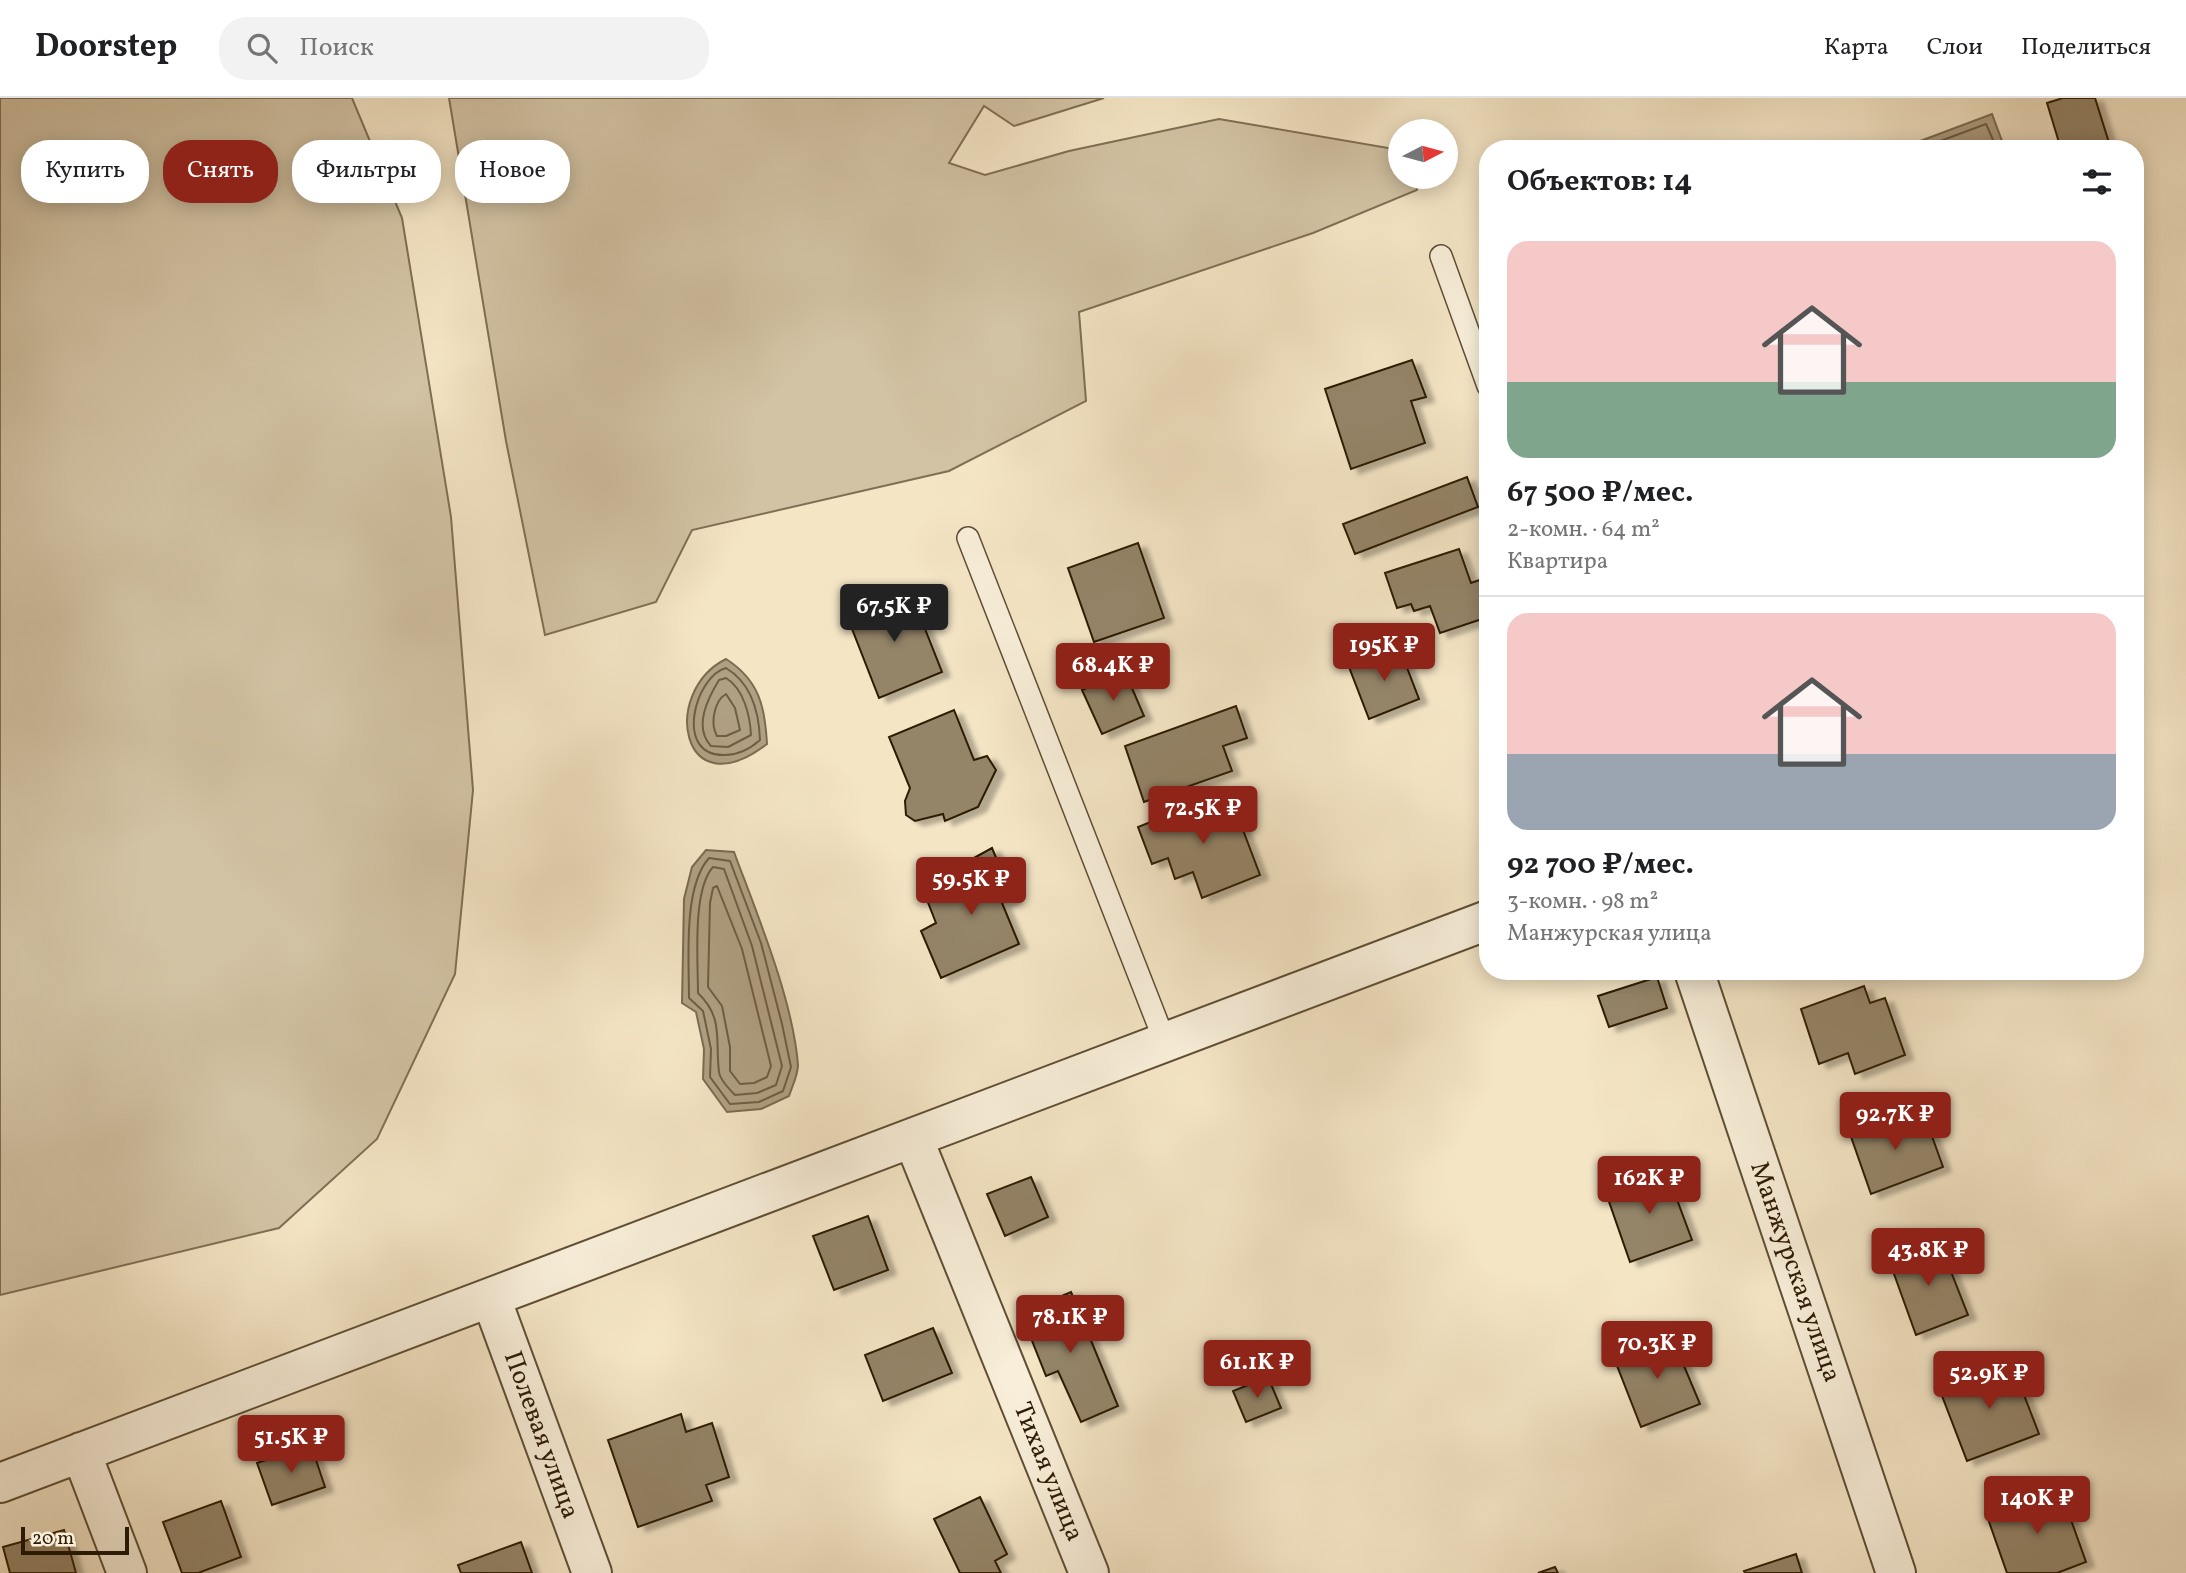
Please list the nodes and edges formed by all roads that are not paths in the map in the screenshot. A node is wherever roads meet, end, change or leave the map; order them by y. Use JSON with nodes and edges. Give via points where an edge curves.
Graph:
{"nodes":[{"id":1,"x":1441,"y":256,"type":"dead end"},
{"id":2,"x":1479,"y":361,"type":"edge"},
{"id":3,"x":968,"y":538,"type":"dead end"},
{"id":4,"x":1479,"y":923,"type":"edge"},
{"id":5,"x":1697,"y":980,"type":"edge"},
{"id":6,"x":1165,"y":1042,"type":"junction"},
{"id":7,"x":913,"y":1138,"type":"junction"},
{"id":8,"x":491,"y":1297,"type":"junction"},
{"id":9,"x":81,"y":1452,"type":"junction"},
{"id":10,"x":0,"y":1483,"type":"edge"},
{"id":11,"x":127,"y":1573,"type":"edge"},
{"id":12,"x":592,"y":1573,"type":"edge"},
{"id":13,"x":1089,"y":1573,"type":"edge"},
{"id":14,"x":1896,"y":1573,"type":"edge"}],
"edges":[{"from":1,"to":2,"type":"lane"},
{"from":3,"to":6,"type":"lane"},
{"from":4,"to":6,"type":"street"},
{"from":5,"to":14,"type":"street","name":"Манжурская улица"},
{"from":6,"to":7,"type":"street"},
{"from":7,"to":8,"type":"street"},
{"from":7,"to":13,"type":"street","name":"Тихая улица"},
{"from":8,"to":9,"type":"street"},
{"from":8,"to":12,"type":"street","name":"Полевая улица"},
{"from":9,"to":10,"type":"street"},
{"from":9,"to":11,"type":"street"}]}
